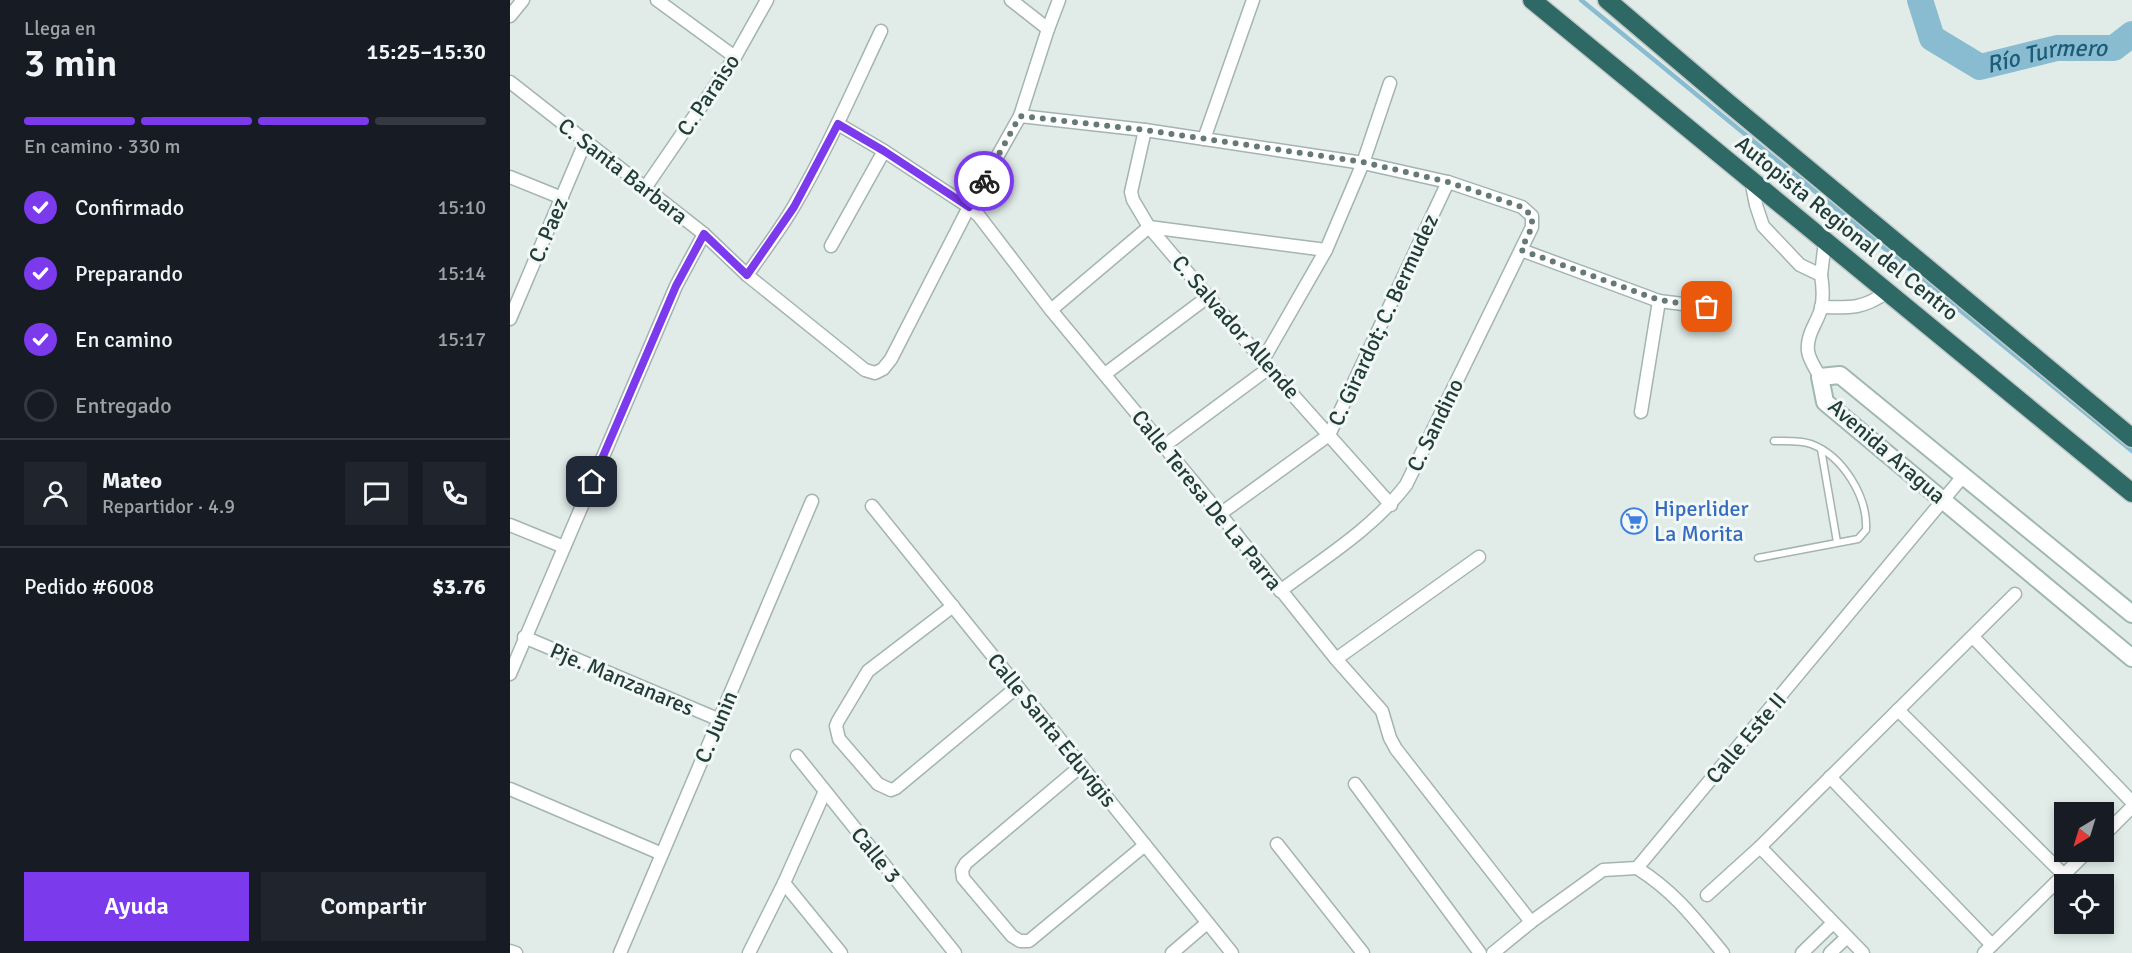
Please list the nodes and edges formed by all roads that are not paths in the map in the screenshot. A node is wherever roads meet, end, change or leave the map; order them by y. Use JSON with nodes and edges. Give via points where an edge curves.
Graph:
{"nodes":[{"id":1,"x":523,"y":0,"type":"edge"},
{"id":2,"x":657,"y":0,"type":"edge"},
{"id":3,"x":767,"y":0,"type":"edge"},
{"id":4,"x":1011,"y":0,"type":"edge"},
{"id":5,"x":1059,"y":0,"type":"edge"},
{"id":6,"x":1253,"y":0,"type":"edge"},
{"id":7,"x":1532,"y":0,"type":"edge"},
{"id":8,"x":1607,"y":0,"type":"edge"},
{"id":9,"x":510,"y":16,"type":"edge"},
{"id":10,"x":1047,"y":29,"type":"junction"},
{"id":11,"x":881,"y":31,"type":"dead end"},
{"id":12,"x":735,"y":57,"type":"junction"},
{"id":13,"x":510,"y":82,"type":"edge"},
{"id":14,"x":1390,"y":82,"type":"dead end"},
{"id":15,"x":1020,"y":116,"type":"junction"},
{"id":16,"x":838,"y":124,"type":"junction"},
{"id":17,"x":1145,"y":130,"type":"junction"},
{"id":18,"x":1204,"y":139,"type":"junction"},
{"id":19,"x":586,"y":140,"type":"junction"},
{"id":20,"x":884,"y":151,"type":"junction"},
{"id":21,"x":1363,"y":162,"type":"junction"},
{"id":22,"x":510,"y":177,"type":"edge"},
{"id":23,"x":1751,"y":180,"type":"junction"},
{"id":24,"x":1448,"y":182,"type":"junction"},
{"id":25,"x":645,"y":188,"type":"junction"},
{"id":26,"x":562,"y":198,"type":"junction"},
{"id":27,"x":969,"y":207,"type":"junction"},
{"id":28,"x":1149,"y":227,"type":"junction"},
{"id":29,"x":704,"y":234,"type":"junction"},
{"id":30,"x":1825,"y":241,"type":"junction"},
{"id":31,"x":831,"y":246,"type":"dead end"},
{"id":32,"x":1326,"y":250,"type":"junction"},
{"id":33,"x":1521,"y":250,"type":"junction"},
{"id":34,"x":747,"y":275,"type":"junction"},
{"id":35,"x":1821,"y":275,"type":"junction"},
{"id":36,"x":1887,"y":292,"type":"junction"},
{"id":37,"x":1209,"y":296,"type":"junction"},
{"id":38,"x":1659,"y":300,"type":"junction"},
{"id":39,"x":1707,"y":307,"type":"dead end"},
{"id":40,"x":1821,"y":307,"type":"junction"},
{"id":41,"x":1051,"y":310,"type":"junction"},
{"id":42,"x":510,"y":319,"type":"edge"},
{"id":43,"x":1266,"y":364,"type":"junction"},
{"id":44,"x":1105,"y":374,"type":"junction"},
{"id":45,"x":1820,"y":377,"type":"junction"},
{"id":46,"x":1641,"y":412,"type":"dead end"},
{"id":47,"x":1329,"y":435,"type":"junction"},
{"id":48,"x":2132,"y":438,"type":"edge"},
{"id":49,"x":1774,"y":441,"type":"dead end"},
{"id":50,"x":1164,"y":446,"type":"junction"},
{"id":51,"x":1821,"y":449,"type":"junction"},
{"id":52,"x":1964,"y":475,"type":"junction"},
{"id":53,"x":2132,"y":493,"type":"edge"},
{"id":54,"x":812,"y":501,"type":"dead end"},
{"id":55,"x":1945,"y":501,"type":"junction"},
{"id":56,"x":1391,"y":505,"type":"junction"},
{"id":57,"x":872,"y":506,"type":"dead end"},
{"id":58,"x":1220,"y":514,"type":"junction"},
{"id":59,"x":510,"y":525,"type":"edge"},
{"id":60,"x":1837,"y":542,"type":"junction"},
{"id":61,"x":564,"y":547,"type":"junction"},
{"id":62,"x":1479,"y":556,"type":"dead end"},
{"id":63,"x":1758,"y":558,"type":"dead end"},
{"id":64,"x":1280,"y":591,"type":"junction"},
{"id":65,"x":2016,"y":594,"type":"dead end"},
{"id":66,"x":953,"y":606,"type":"junction"},
{"id":67,"x":2132,"y":614,"type":"edge"},
{"id":68,"x":1972,"y":637,"type":"junction"},
{"id":69,"x":524,"y":638,"type":"junction"},
{"id":70,"x":2132,"y":658,"type":"edge"},
{"id":71,"x":1336,"y":659,"type":"junction"},
{"id":72,"x":510,"y":674,"type":"edge"},
{"id":73,"x":1017,"y":687,"type":"junction"},
{"id":74,"x":1898,"y":710,"type":"junction"},
{"id":75,"x":720,"y":720,"type":"junction"},
{"id":76,"x":797,"y":756,"type":"dead end"},
{"id":77,"x":1081,"y":766,"type":"junction"},
{"id":78,"x":1830,"y":777,"type":"junction"},
{"id":79,"x":1355,"y":784,"type":"dead end"},
{"id":80,"x":510,"y":789,"type":"edge"},
{"id":81,"x":825,"y":791,"type":"junction"},
{"id":82,"x":2132,"y":802,"type":"edge"},
{"id":83,"x":2132,"y":807,"type":"edge"},
{"id":84,"x":2114,"y":825,"type":"edge"},
{"id":85,"x":1277,"y":844,"type":"dead end"},
{"id":86,"x":1145,"y":845,"type":"junction"},
{"id":87,"x":1760,"y":847,"type":"junction"},
{"id":88,"x":662,"y":854,"type":"junction"},
{"id":89,"x":2077,"y":862,"type":"edge"},
{"id":90,"x":1637,"y":868,"type":"junction"},
{"id":91,"x":2064,"y":874,"type":"joint"},
{"id":92,"x":784,"y":883,"type":"junction"},
{"id":93,"x":2054,"y":884,"type":"edge"},
{"id":94,"x":1707,"y":895,"type":"dead end"},
{"id":95,"x":1531,"y":922,"type":"junction"},
{"id":96,"x":1207,"y":923,"type":"junction"},
{"id":97,"x":1833,"y":923,"type":"junction"},
{"id":98,"x":1847,"y":936,"type":"junction"},
{"id":99,"x":1988,"y":949,"type":"edge"},
{"id":100,"x":510,"y":951,"type":"edge"},
{"id":101,"x":516,"y":953,"type":"edge"},
{"id":102,"x":620,"y":953,"type":"edge"},
{"id":103,"x":749,"y":953,"type":"edge"},
{"id":104,"x":841,"y":953,"type":"edge"},
{"id":105,"x":955,"y":953,"type":"edge"},
{"id":106,"x":1172,"y":953,"type":"edge"},
{"id":107,"x":1232,"y":953,"type":"edge"},
{"id":108,"x":1363,"y":953,"type":"edge"},
{"id":109,"x":1480,"y":953,"type":"edge"},
{"id":110,"x":1493,"y":953,"type":"edge"},
{"id":111,"x":1723,"y":953,"type":"edge"},
{"id":112,"x":1802,"y":953,"type":"edge"},
{"id":113,"x":1830,"y":953,"type":"edge"},
{"id":114,"x":1863,"y":953,"type":"edge"}],
"edges":[{"from":1,"to":9,"type":"street"},
{"from":2,"to":12,"type":"street"},
{"from":3,"to":12,"type":"street","name":"C. Paraiso"},
{"from":4,"to":10,"type":"street"},
{"from":5,"to":10,"type":"street"},
{"from":6,"to":18,"type":"street"},
{"from":7,"to":23,"type":"highway","name":"Autopista Regional del Centro"},
{"from":8,"to":48,"type":"highway","name":"Autopista Regional del Centro"},
{"from":10,"to":15,"type":"street"},
{"from":11,"to":16,"type":"street"},
{"from":12,"to":25,"type":"street","name":"C. Paraiso"},
{"from":13,"to":19,"type":"street","name":"C. Santa Barbara"},
{"from":14,"to":21,"type":"street"},
{"from":15,"to":17,"type":"street"},
{"from":15,"to":27,"type":"street"},
{"from":16,"to":20,"type":"street","name":"Calle Teresa De La Parra"},
{"from":16,"to":34,"type":"street","via":[[794,207]]},
{"from":17,"to":18,"type":"street"},
{"from":17,"to":28,"type":"street","name":"C. Salvador Allende","via":[[1131,192]]},
{"from":18,"to":21,"type":"street"},
{"from":19,"to":25,"type":"street","name":"C. Santa Barbara"},
{"from":19,"to":26,"type":"street","name":"C. Paez"},
{"from":20,"to":27,"type":"street","name":"Calle Teresa De La Parra"},
{"from":20,"to":31,"type":"street"},
{"from":21,"to":24,"type":"street"},
{"from":21,"to":32,"type":"street"},
{"from":22,"to":26,"type":"street"},
{"from":23,"to":30,"type":"highway","name":"Autopista Regional del Centro"},
{"from":23,"to":35,"type":"street","via":[[1763,226],[1800,265]]},
{"from":24,"to":33,"type":"street","name":"C. Sandino","via":[[1522,207],[1532,216],[1532,227]]},
{"from":24,"to":47,"type":"street","name":"C. Girardot; C. Bermudez"},
{"from":25,"to":29,"type":"street","name":"C. Santa Barbara"},
{"from":26,"to":42,"type":"street","name":"C. Paez"},
{"from":27,"to":34,"type":"street","name":"C. Santa Barbara","via":[[891,359],[874,373],[865,370]]},
{"from":27,"to":41,"type":"street","name":"Calle Teresa De La Parra"},
{"from":28,"to":32,"type":"street"},
{"from":28,"to":37,"type":"street","name":"C. Salvador Allende"},
{"from":28,"to":41,"type":"street"},
{"from":29,"to":34,"type":"street","name":"C. Santa Barbara"},
{"from":29,"to":61,"type":"street","via":[[676,286]]},
{"from":30,"to":35,"type":"street"},
{"from":30,"to":36,"type":"highway","name":"Autopista Regional del Centro"},
{"from":32,"to":43,"type":"street"},
{"from":33,"to":38,"type":"street"},
{"from":33,"to":56,"type":"street","name":"C. Sandino","via":[[1406,486]]},
{"from":35,"to":40,"type":"street"},
{"from":36,"to":40,"type":"street","via":[[1860,307]]},
{"from":36,"to":53,"type":"highway","name":"Autopista Regional del Centro"},
{"from":37,"to":43,"type":"street","name":"C. Salvador Allende"},
{"from":37,"to":44,"type":"street"},
{"from":38,"to":39,"type":"street"},
{"from":38,"to":46,"type":"street"},
{"from":40,"to":45,"type":"street","via":[[1807,347]]},
{"from":41,"to":44,"type":"street","name":"Calle Teresa De La Parra"},
{"from":43,"to":47,"type":"street","name":"C. Salvador Allende"},
{"from":43,"to":50,"type":"street"},
{"from":44,"to":50,"type":"street","name":"Calle Teresa De La Parra"},
{"from":45,"to":52,"type":"street","name":"Avenida Aragua","via":[[1840,375]]},
{"from":45,"to":55,"type":"street","name":"Avenida Aragua","via":[[1825,402]]},
{"from":47,"to":56,"type":"street","name":"C. Salvador Allende"},
{"from":47,"to":58,"type":"street","name":"C. Girardot; C. Bermudez"},
{"from":49,"to":51,"type":"lane","via":[[1796,441]]},
{"from":50,"to":58,"type":"street","name":"Calle Teresa De La Parra"},
{"from":51,"to":60,"type":"lane"},
{"from":51,"to":60,"type":"lane","via":[[1850,475],[1867,525],[1858,539]]},
{"from":52,"to":55,"type":"street","name":"Calle Este II"},
{"from":52,"to":67,"type":"street","name":"Avenida Aragua"},
{"from":54,"to":75,"type":"street","name":"C. Junin"},
{"from":55,"to":70,"type":"street","name":"Avenida Aragua"},
{"from":55,"to":90,"type":"street","name":"Calle Este II"},
{"from":56,"to":64,"type":"street","name":"C. Sandino"},
{"from":57,"to":66,"type":"street","name":"Calle Santa Eduvigis"},
{"from":58,"to":64,"type":"street","name":"Calle Teresa De La Parra"},
{"from":59,"to":61,"type":"street"},
{"from":60,"to":63,"type":"lane"},
{"from":61,"to":69,"type":"street"},
{"from":62,"to":71,"type":"street"},
{"from":64,"to":71,"type":"street","name":"Calle Teresa De La Parra"},
{"from":65,"to":68,"type":"street"},
{"from":66,"to":73,"type":"street","name":"Calle Santa Eduvigis"},
{"from":66,"to":73,"type":"street","via":[[868,671],[840,715],[836,726],[839,739],[878,784],[896,788]]},
{"from":68,"to":74,"type":"street"},
{"from":68,"to":82,"type":"street"},
{"from":69,"to":72,"type":"street"},
{"from":69,"to":75,"type":"street","name":"Pje. Manzanares"},
{"from":71,"to":95,"type":"street","name":"Calle Teresa De La Parra","via":[[1382,711],[1396,749]]},
{"from":73,"to":77,"type":"street","name":"Calle Santa Eduvigis"},
{"from":74,"to":78,"type":"street"},
{"from":74,"to":91,"type":"street"},
{"from":75,"to":88,"type":"street","name":"C. Junin"},
{"from":76,"to":81,"type":"street","name":"Calle 3"},
{"from":77,"to":86,"type":"street","name":"Calle Santa Eduvigis"},
{"from":77,"to":86,"type":"street","via":[[966,863],[963,878],[1012,936],[1029,941]]},
{"from":78,"to":87,"type":"street"},
{"from":78,"to":99,"type":"street"},
{"from":79,"to":109,"type":"street"},
{"from":80,"to":88,"type":"street"},
{"from":81,"to":92,"type":"street"},
{"from":81,"to":105,"type":"street","name":"Calle 3"},
{"from":83,"to":84,"type":"street"},
{"from":85,"to":108,"type":"street"},
{"from":86,"to":96,"type":"street","name":"Calle Santa Eduvigis"},
{"from":87,"to":94,"type":"street"},
{"from":87,"to":97,"type":"street"},
{"from":88,"to":102,"type":"street","name":"C. Junin"},
{"from":89,"to":91,"type":"street"},
{"from":90,"to":95,"type":"street","via":[[1603,870]]},
{"from":90,"to":111,"type":"street","via":[[1681,902]]},
{"from":92,"to":103,"type":"street"},
{"from":92,"to":104,"type":"street"},
{"from":93,"to":99,"type":"street"},
{"from":95,"to":110,"type":"street"},
{"from":96,"to":106,"type":"street"},
{"from":96,"to":107,"type":"street","name":"Calle Santa Eduvigis"},
{"from":97,"to":98,"type":"street"},
{"from":97,"to":112,"type":"street"},
{"from":98,"to":113,"type":"street"},
{"from":98,"to":114,"type":"street"},
{"from":100,"to":101,"type":"street"}]}
